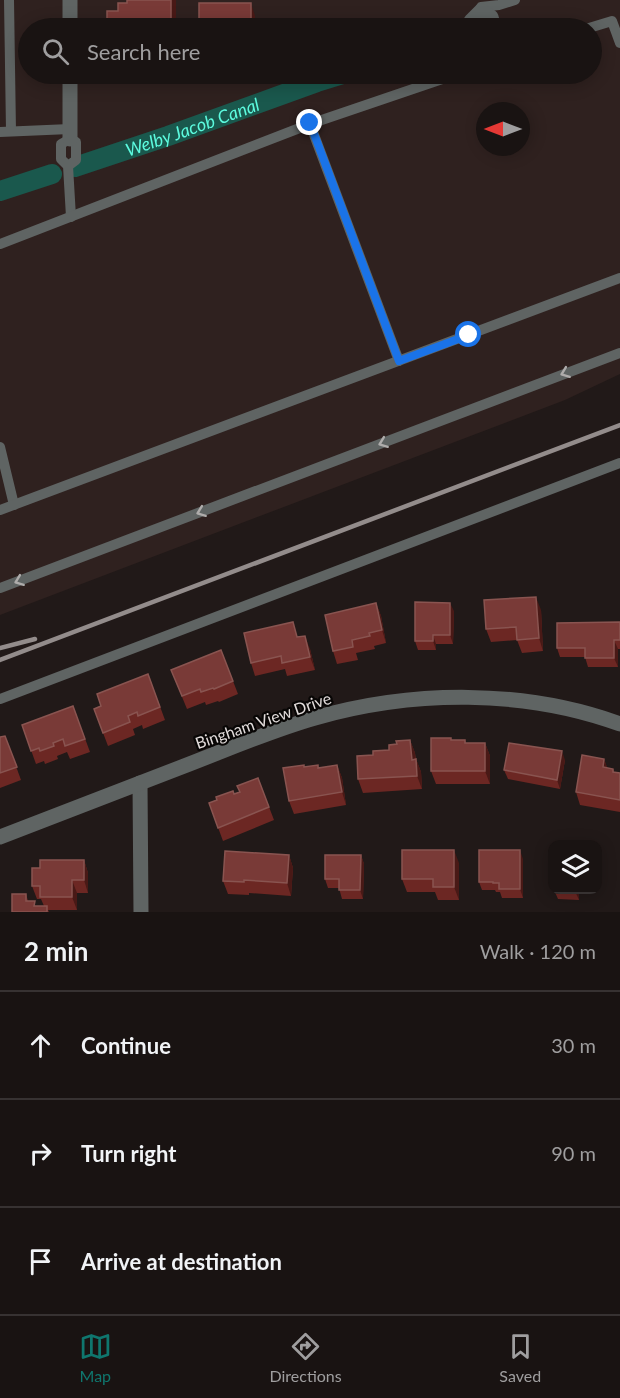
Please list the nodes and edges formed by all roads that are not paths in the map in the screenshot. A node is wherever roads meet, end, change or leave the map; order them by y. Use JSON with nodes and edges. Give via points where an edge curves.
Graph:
{"nodes":[{"id":1,"x":9,"y":0,"type":"edge"},
{"id":2,"x":70,"y":0,"type":"edge"},
{"id":3,"x":515,"y":0,"type":"edge"},
{"id":4,"x":481,"y":6,"type":"edge"},
{"id":5,"x":70,"y":18,"type":"edge"},
{"id":6,"x":491,"y":18,"type":"edge"},
{"id":7,"x":602,"y":24,"type":"edge"},
{"id":8,"x":620,"y":43,"type":"edge"},
{"id":9,"x":70,"y":84,"type":"edge"},
{"id":10,"x":427,"y":84,"type":"edge"},
{"id":11,"x":310,"y":123,"type":"junction"},
{"id":12,"x":5,"y":132,"type":"edge"},
{"id":13,"x":70,"y":134,"type":"junction"},
{"id":14,"x":70,"y":217,"type":"junction"},
{"id":15,"x":0,"y":244,"type":"edge"},
{"id":16,"x":620,"y":278,"type":"edge"},
{"id":17,"x":620,"y":353,"type":"edge"},
{"id":18,"x":399,"y":361,"type":"junction"},
{"id":19,"x":0,"y":447,"type":"edge"},
{"id":20,"x":620,"y":463,"type":"edge"},
{"id":21,"x":14,"y":505,"type":"junction"},
{"id":22,"x":0,"y":510,"type":"edge"},
{"id":23,"x":0,"y":588,"type":"edge"},
{"id":24,"x":0,"y":699,"type":"edge"},
{"id":25,"x":620,"y":724,"type":"edge"},
{"id":26,"x":140,"y":783,"type":"junction"},
{"id":27,"x":0,"y":837,"type":"edge"},
{"id":28,"x":141,"y":912,"type":"edge"}],
"edges":[{"from":1,"to":12,"type":"lane"},
{"from":2,"to":5,"type":"street"},
{"from":3,"to":4,"type":"lane"},
{"from":4,"to":6,"type":"street"},
{"from":7,"to":8,"type":"lane","via":[[612,21]]},
{"from":9,"to":13,"type":"street"},
{"from":10,"to":11,"type":"lane"},
{"from":11,"to":14,"type":"lane"},
{"from":11,"to":18,"type":"lane"},
{"from":12,"to":13,"type":"lane"},
{"from":13,"to":14,"type":"lane","via":[[61,144],[61,159],[68,166]]},
{"from":14,"to":15,"type":"lane"},
{"from":16,"to":18,"type":"lane"},
{"from":17,"to":23,"type":"lane","one_way":true},
{"from":18,"to":21,"type":"lane"},
{"from":19,"to":21,"type":"lane"},
{"from":20,"to":24,"type":"lane"},
{"from":21,"to":22,"type":"lane"},
{"from":25,"to":26,"type":"street","name":"Bingham View Drive","via":[[594,714],[506,698],[370,705],[315,718]]},
{"from":26,"to":27,"type":"street","name":"Bingham View Drive"},
{"from":26,"to":28,"type":"street"}]}
